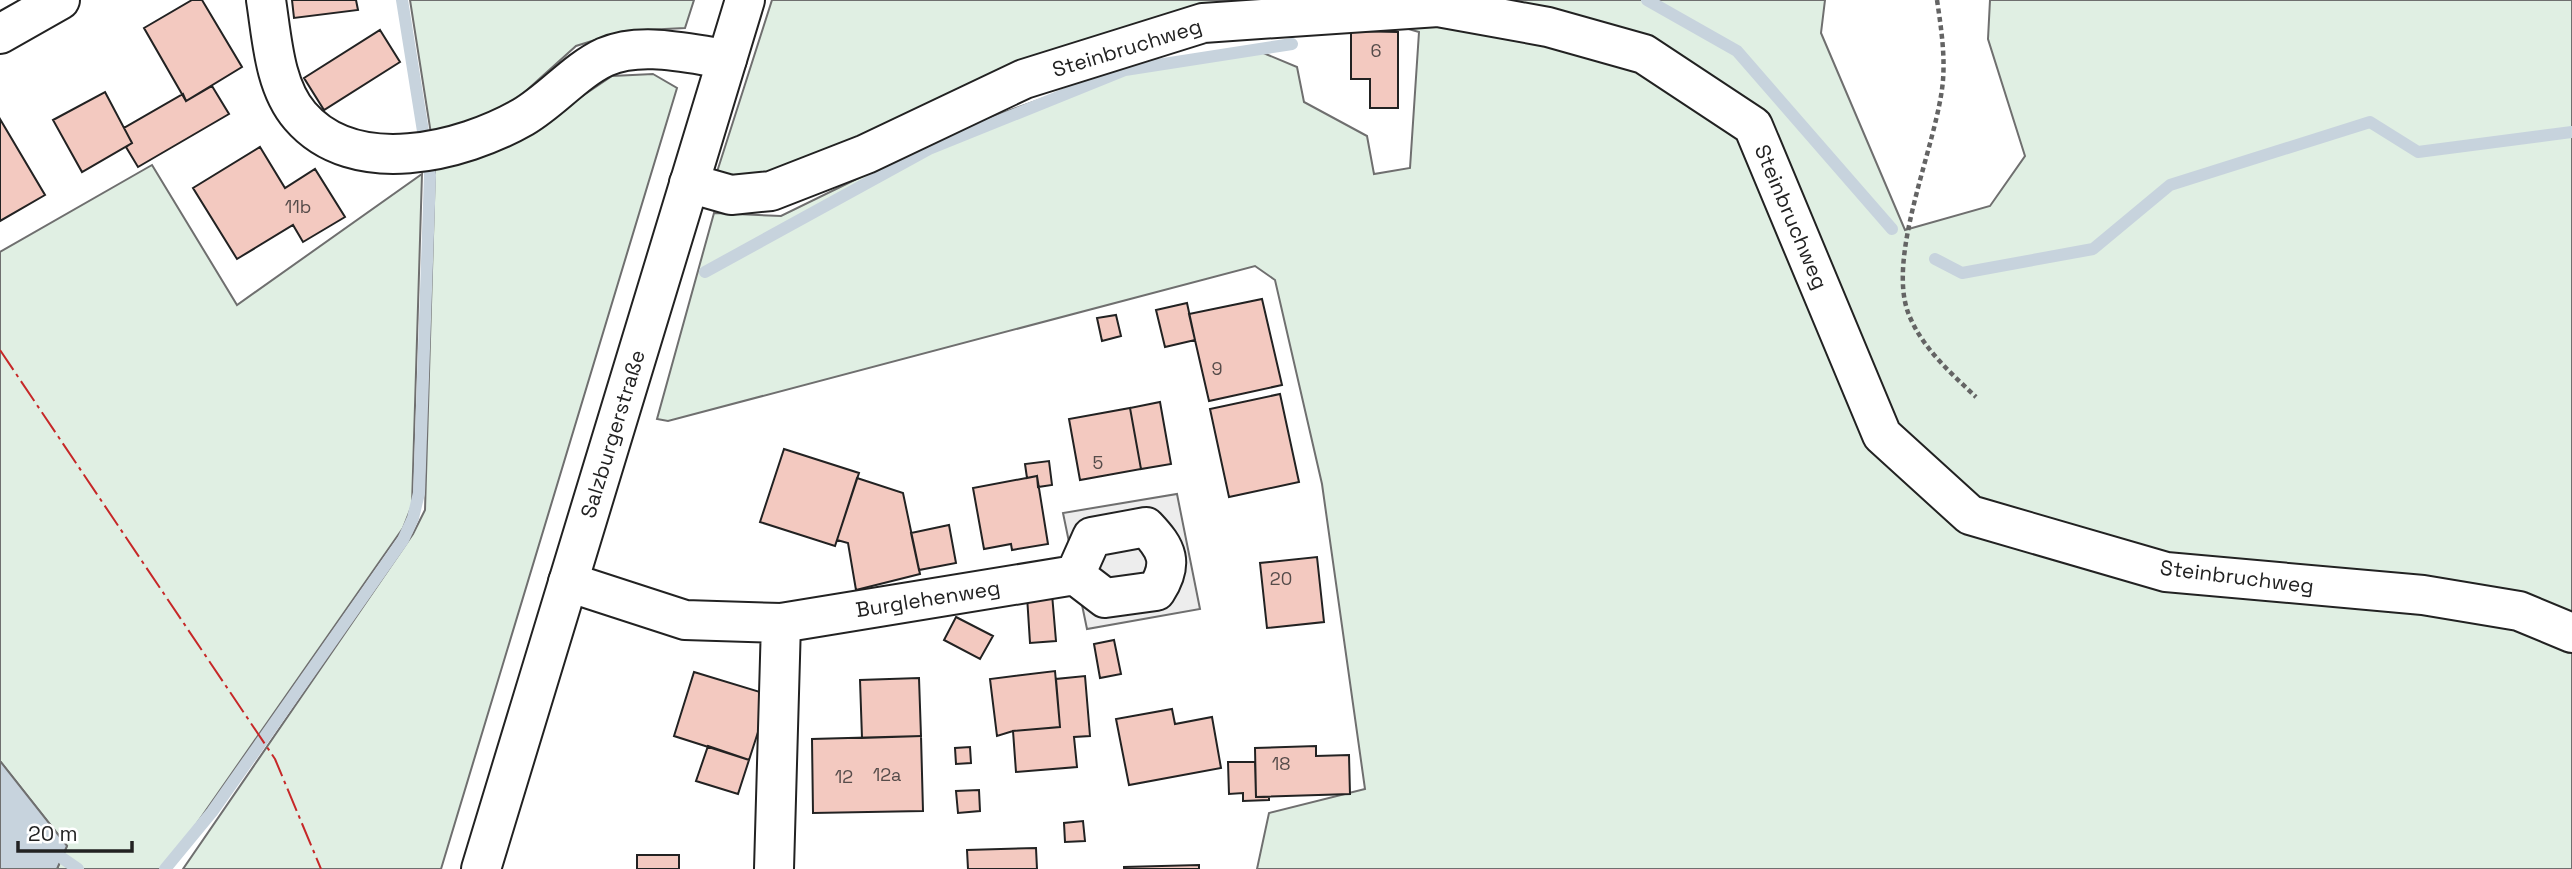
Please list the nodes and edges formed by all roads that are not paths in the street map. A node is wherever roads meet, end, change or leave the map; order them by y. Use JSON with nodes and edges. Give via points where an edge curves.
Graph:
{"nodes":[{"id":1,"x":60,"y":0,"type":"edge"},
{"id":2,"x":266,"y":0,"type":"edge"},
{"id":3,"x":745,"y":0,"type":"edge"},
{"id":4,"x":0,"y":34,"type":"edge"},
{"id":5,"x":727,"y":59,"type":"junction"},
{"id":6,"x":708,"y":188,"type":"junction"},
{"id":7,"x":1075,"y":575,"type":"dead end"},
{"id":8,"x":575,"y":584,"type":"junction"},
{"id":9,"x":781,"y":623,"type":"junction"},
{"id":10,"x":2572,"y":633,"type":"edge"},
{"id":11,"x":481,"y":869,"type":"edge"},
{"id":12,"x":774,"y":869,"type":"edge"}],
"edges":[{"from":1,"to":4,"type":"street"},
{"from":2,"to":5,"type":"street","via":[[278,74],[300,116],[330,141],[358,152],[407,153],[482,136],[525,116],[607,57],[654,49]]},
{"from":3,"to":5,"type":"street","name":"Salzburgerstraße"},
{"from":5,"to":6,"type":"street","name":"Salzburgerstraße"},
{"from":6,"to":8,"type":"street","name":"Salzburgerstraße"},
{"from":6,"to":10,"type":"street","name":"Steinbruchweg","via":[[771,191],[1024,79],[1203,23],[1438,7],[1548,27],[1644,54],[1753,126],[1882,435],[1970,515],[2166,572],[2423,595],[2519,611]]},
{"from":7,"to":9,"type":"street","name":"Burglehenweg"},
{"from":8,"to":9,"type":"street","name":"Burglehenweg","via":[[685,620]]},
{"from":8,"to":11,"type":"street","name":"Salzburgerstraße"},
{"from":9,"to":12,"type":"street"}]}
